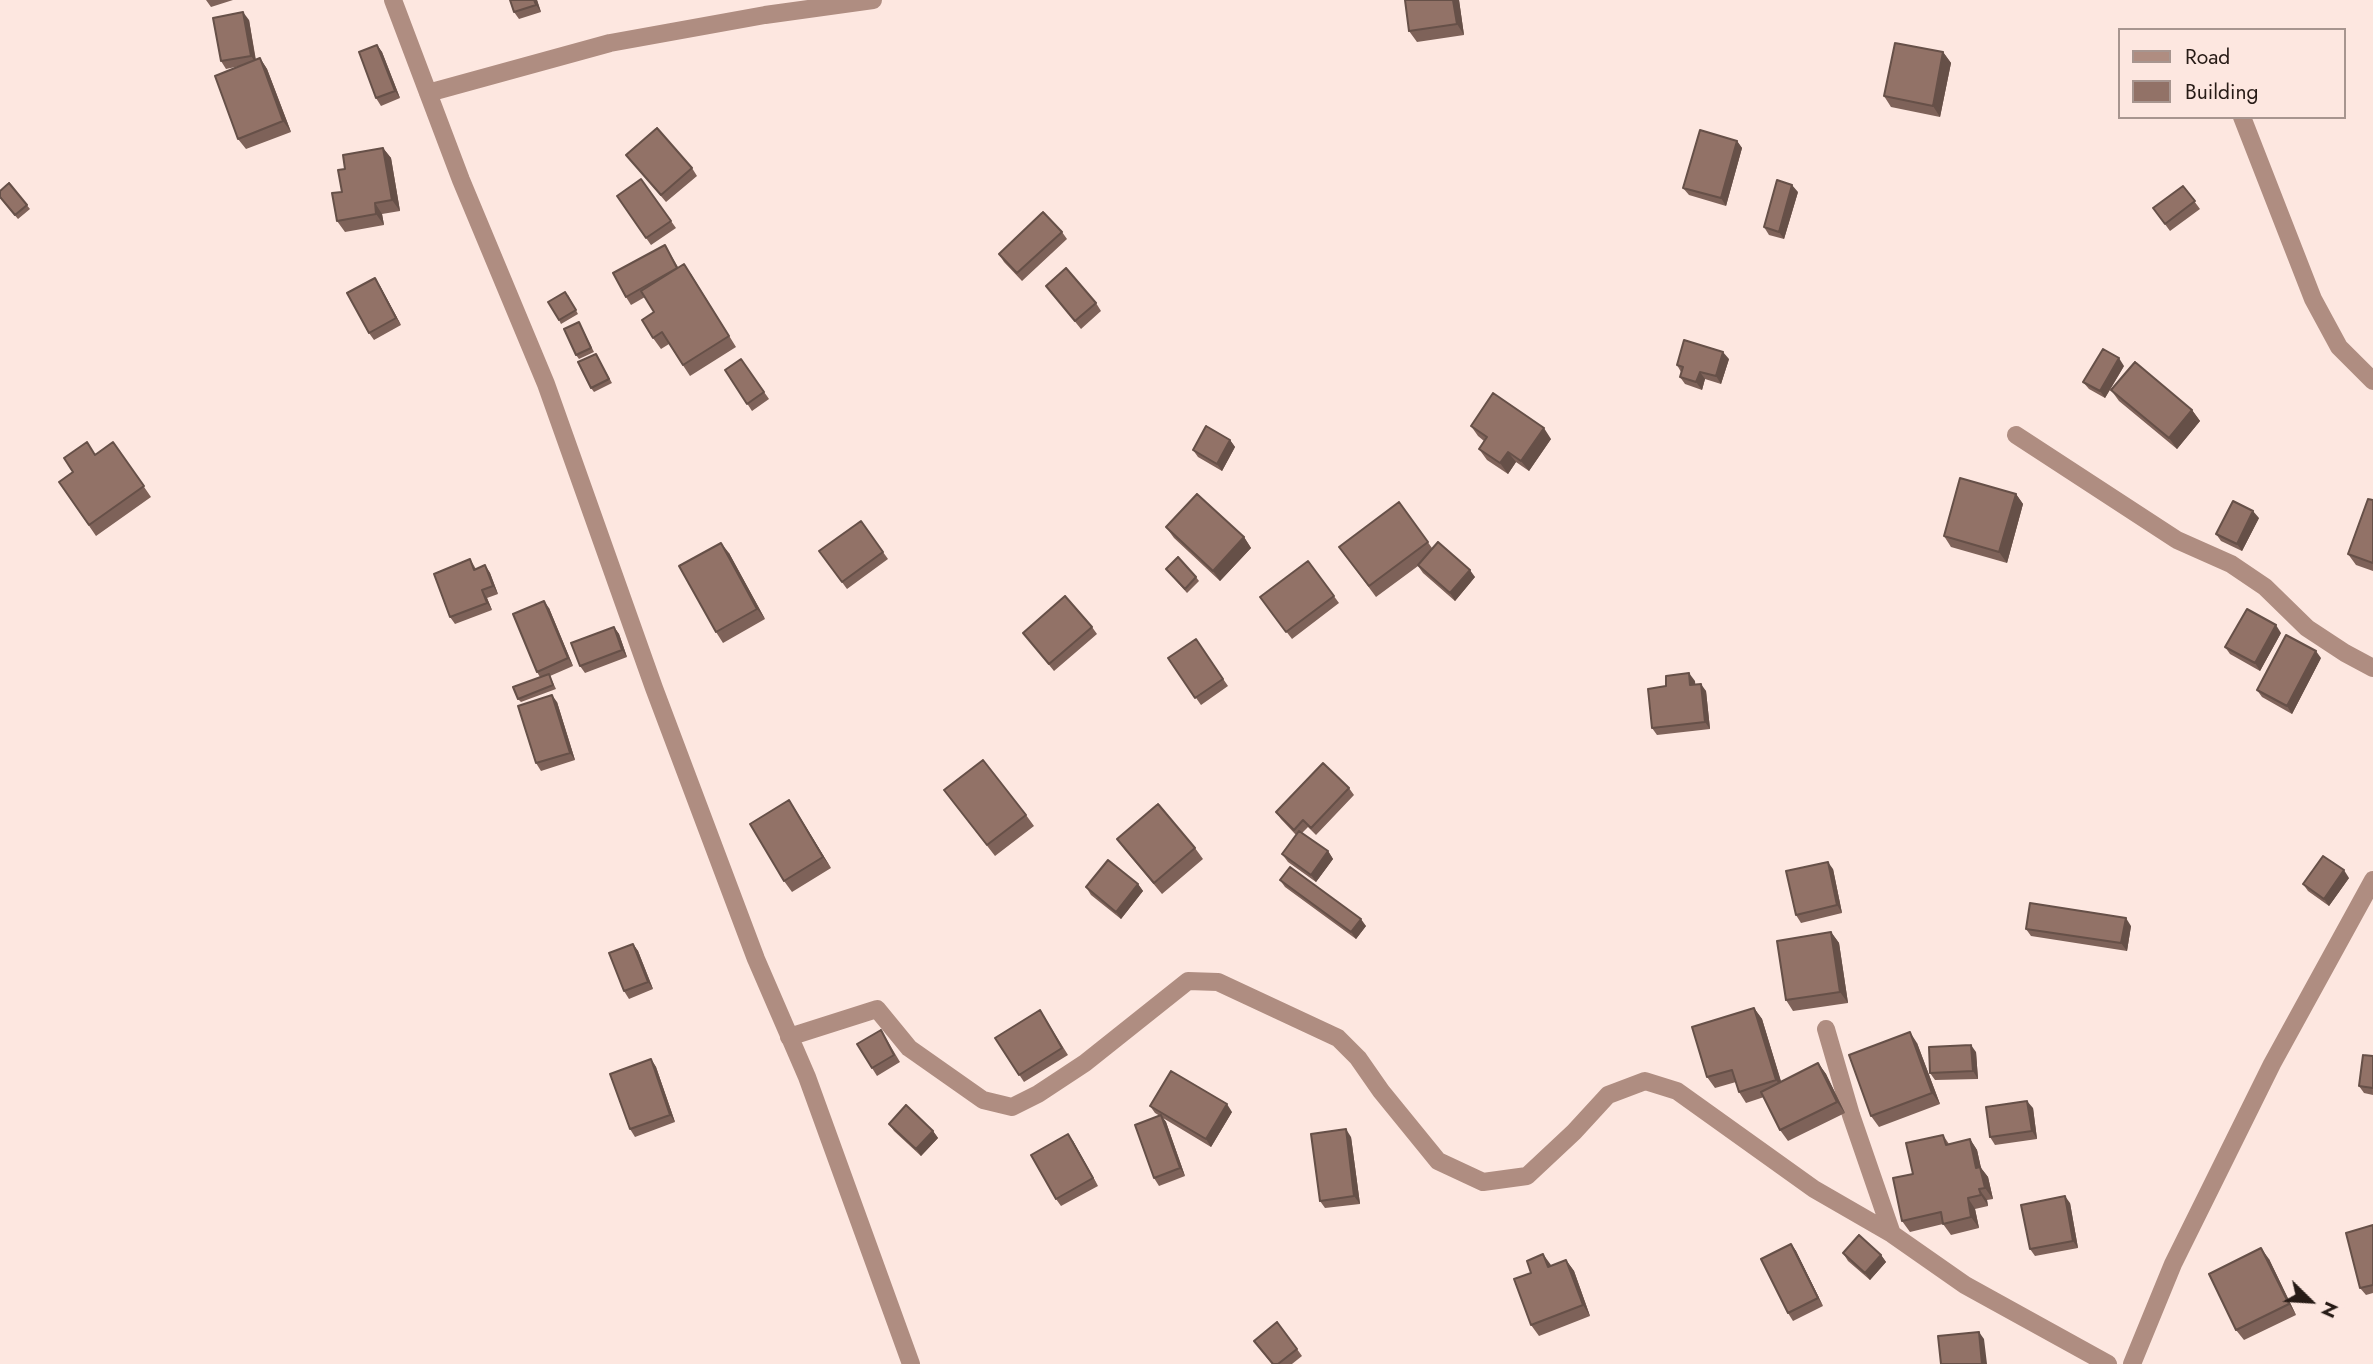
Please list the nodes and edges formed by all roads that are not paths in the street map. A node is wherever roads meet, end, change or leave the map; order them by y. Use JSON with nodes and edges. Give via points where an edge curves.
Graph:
{"nodes":[{"id":1,"x":393,"y":0,"type":"edge"},
{"id":2,"x":873,"y":0,"type":"edge"},
{"id":3,"x":429,"y":93,"type":"junction"},
{"id":4,"x":2243,"y":119,"type":"edge"},
{"id":5,"x":2373,"y":381,"type":"edge"},
{"id":6,"x":2016,"y":435,"type":"dead end"},
{"id":7,"x":2373,"y":668,"type":"edge"},
{"id":8,"x":2370,"y":891,"type":"edge"},
{"id":9,"x":1826,"y":1029,"type":"dead end"},
{"id":10,"x":789,"y":1037,"type":"junction"},
{"id":11,"x":1892,"y":1234,"type":"junction"},
{"id":12,"x":911,"y":1364,"type":"edge"},
{"id":13,"x":2108,"y":1364,"type":"edge"},
{"id":14,"x":2132,"y":1364,"type":"edge"}],
"edges":[{"from":1,"to":3,"type":"street"},
{"from":2,"to":3,"type":"street","via":[[610,43]]},
{"from":3,"to":10,"type":"street","via":[[546,384],[659,701]]},
{"from":4,"to":5,"type":"street","via":[[2313,299],[2339,346]]},
{"from":6,"to":7,"type":"street","via":[[2177,540],[2231,564],[2264,587],[2307,628]]},
{"from":8,"to":14,"type":"street","via":[[2272,1064],[2173,1265]]},
{"from":9,"to":11,"type":"street"},
{"from":10,"to":11,"type":"street","via":[[877,1009],[909,1048],[983,1100],[1012,1107],[1085,1063],[1188,981],[1218,982],[1338,1038],[1438,1161],[1483,1182],[1527,1176],[1608,1095],[1645,1081],[1677,1091],[1814,1189]]},
{"from":10,"to":12,"type":"street"},
{"from":11,"to":13,"type":"street","via":[[1965,1285]]}]}
